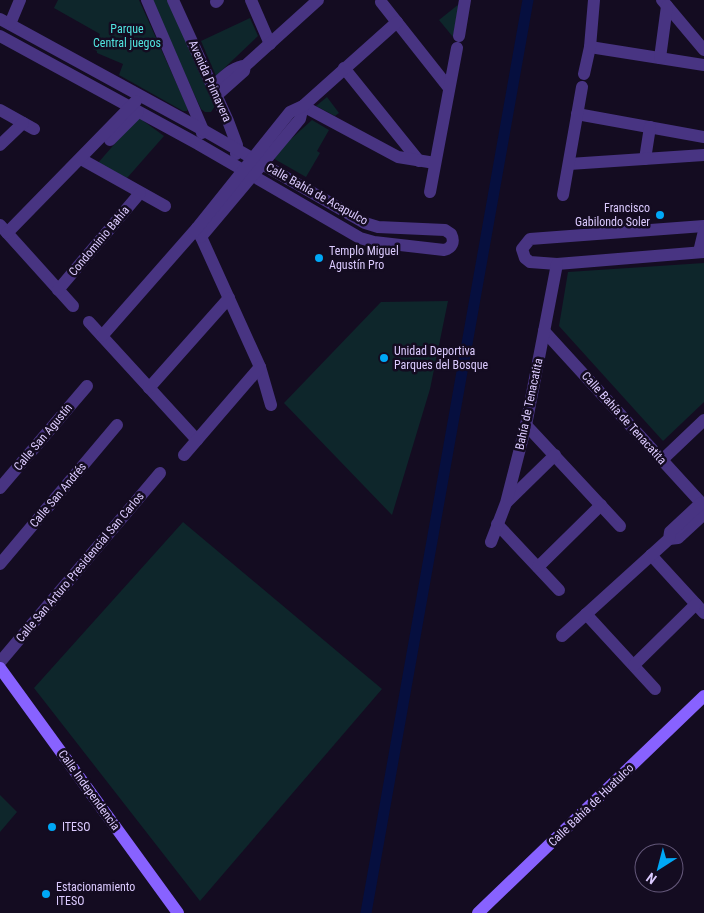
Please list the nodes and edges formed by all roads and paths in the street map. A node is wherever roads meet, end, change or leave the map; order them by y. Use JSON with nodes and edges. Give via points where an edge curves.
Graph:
{"nodes":[{"id":1,"x":20,"y":0,"type":"edge"},
{"id":2,"x":147,"y":0,"type":"edge"},
{"id":3,"x":173,"y":0,"type":"edge"},
{"id":4,"x":251,"y":0,"type":"edge"},
{"id":5,"x":318,"y":0,"type":"edge"},
{"id":6,"x":465,"y":0,"type":"edge"},
{"id":7,"x":594,"y":0,"type":"edge"},
{"id":8,"x":381,"y":2,"type":"dead end"},
{"id":9,"x":665,"y":3,"type":"edge"},
{"id":10,"x":5,"y":21,"type":"edge"},
{"id":11,"x":397,"y":22,"type":"junction"},
{"id":12,"x":0,"y":36,"type":"edge"},
{"id":13,"x":270,"y":44,"type":"junction"},
{"id":14,"x":590,"y":46,"type":"junction"},
{"id":15,"x":704,"y":50,"type":"edge"},
{"id":16,"x":660,"y":58,"type":"junction"},
{"id":17,"x":76,"y":61,"type":"junction"},
{"id":18,"x":704,"y":65,"type":"edge"},
{"id":19,"x":344,"y":68,"type":"junction"},
{"id":20,"x":70,"y":74,"type":"junction"},
{"id":21,"x":584,"y":74,"type":"dead end"},
{"id":22,"x":582,"y":87,"type":"dead end"},
{"id":23,"x":449,"y":88,"type":"junction"},
{"id":24,"x":215,"y":91,"type":"junction"},
{"id":25,"x":143,"y":98,"type":"junction"},
{"id":26,"x":302,"y":106,"type":"junction"},
{"id":27,"x":135,"y":109,"type":"junction"},
{"id":28,"x":0,"y":110,"type":"edge"},
{"id":29,"x":577,"y":114,"type":"junction"},
{"id":30,"x":650,"y":127,"type":"junction"},
{"id":31,"x":203,"y":130,"type":"junction"},
{"id":32,"x":704,"y":137,"type":"edge"},
{"id":33,"x":0,"y":144,"type":"edge"},
{"id":34,"x":198,"y":144,"type":"junction"},
{"id":35,"x":237,"y":150,"type":"junction"},
{"id":36,"x":704,"y":155,"type":"edge"},
{"id":37,"x":81,"y":159,"type":"junction"},
{"id":38,"x":645,"y":159,"type":"junction"},
{"id":39,"x":257,"y":161,"type":"junction"},
{"id":40,"x":419,"y":161,"type":"junction"},
{"id":41,"x":231,"y":163,"type":"junction"},
{"id":42,"x":435,"y":164,"type":"junction"},
{"id":43,"x":569,"y":164,"type":"junction"},
{"id":44,"x":248,"y":173,"type":"junction"},
{"id":45,"x":430,"y":192,"type":"dead end"},
{"id":46,"x":140,"y":193,"type":"junction"},
{"id":47,"x":563,"y":195,"type":"dead end"},
{"id":48,"x":165,"y":206,"type":"dead end"},
{"id":49,"x":704,"y":226,"type":"edge"},
{"id":50,"x":4,"y":229,"type":"edge"},
{"id":51,"x":704,"y":231,"type":"edge"},
{"id":52,"x":199,"y":232,"type":"junction"},
{"id":53,"x":702,"y":252,"type":"edge"},
{"id":54,"x":557,"y":264,"type":"junction"},
{"id":55,"x":58,"y":290,"type":"junction"},
{"id":56,"x":229,"y":298,"type":"junction"},
{"id":57,"x":73,"y":306,"type":"dead end"},
{"id":58,"x":89,"y":322,"type":"dead end"},
{"id":59,"x":544,"y":330,"type":"junction"},
{"id":60,"x":102,"y":336,"type":"junction"},
{"id":61,"x":260,"y":367,"type":"junction"},
{"id":62,"x":86,"y":386,"type":"dead end"},
{"id":63,"x":149,"y":388,"type":"junction"},
{"id":64,"x":271,"y":405,"type":"dead end"},
{"id":65,"x":704,"y":420,"type":"edge"},
{"id":66,"x":117,"y":425,"type":"dead end"},
{"id":67,"x":526,"y":425,"type":"junction"},
{"id":68,"x":196,"y":440,"type":"junction"},
{"id":69,"x":555,"y":454,"type":"junction"},
{"id":70,"x":184,"y":455,"type":"dead end"},
{"id":71,"x":662,"y":460,"type":"junction"},
{"id":72,"x":160,"y":473,"type":"dead end"},
{"id":73,"x":0,"y":488,"type":"edge"},
{"id":74,"x":506,"y":503,"type":"junction"},
{"id":75,"x":601,"y":505,"type":"junction"},
{"id":76,"x":703,"y":508,"type":"edge"},
{"id":77,"x":498,"y":524,"type":"junction"},
{"id":78,"x":620,"y":526,"type":"dead end"},
{"id":79,"x":491,"y":542,"type":"dead end"},
{"id":80,"x":651,"y":556,"type":"junction"},
{"id":81,"x":0,"y":564,"type":"edge"},
{"id":82,"x":538,"y":567,"type":"junction"},
{"id":83,"x":559,"y":590,"type":"dead end"},
{"id":84,"x":700,"y":608,"type":"edge"},
{"id":85,"x":586,"y":614,"type":"junction"},
{"id":86,"x":562,"y":636,"type":"dead end"},
{"id":87,"x":0,"y":662,"type":"edge"},
{"id":88,"x":634,"y":665,"type":"junction"},
{"id":89,"x":0,"y":668,"type":"edge"},
{"id":90,"x":655,"y":689,"type":"dead end"},
{"id":91,"x":704,"y":696,"type":"edge"},
{"id":92,"x":178,"y":913,"type":"edge"},
{"id":93,"x":478,"y":913,"type":"edge"}],
"edges":[{"from":1,"to":10,"type":"street"},
{"from":2,"to":31,"type":"street","name":"Avenida Primavera"},
{"from":3,"to":24,"type":"street","name":"Avenida Primavera"},
{"from":4,"to":13,"type":"street"},
{"from":5,"to":13,"type":"street"},
{"from":6,"to":23,"type":"street"},
{"from":7,"to":14,"type":"street"},
{"from":8,"to":11,"type":"street"},
{"from":9,"to":15,"type":"street"},
{"from":9,"to":16,"type":"street"},
{"from":10,"to":17,"type":"street","name":"Calle Bahía de Acapulco"},
{"from":11,"to":19,"type":"street"},
{"from":11,"to":23,"type":"street"},
{"from":12,"to":20,"type":"street","name":"Calle Bahía de Acapulco"},
{"from":13,"to":24,"type":"street","via":[[245,66],[229,73]]},
{"from":14,"to":16,"type":"street"},
{"from":14,"to":21,"type":"street"},
{"from":16,"to":18,"type":"street"},
{"from":17,"to":20,"type":"street"},
{"from":17,"to":25,"type":"street","name":"Calle Bahía de Acapulco"},
{"from":19,"to":26,"type":"street"},
{"from":19,"to":40,"type":"street"},
{"from":20,"to":27,"type":"street","name":"Calle Bahía de Acapulco"},
{"from":22,"to":29,"type":"street"},
{"from":23,"to":42,"type":"street"},
{"from":24,"to":35,"type":"street","name":"Avenida Primavera"},
{"from":25,"to":27,"type":"street"},
{"from":25,"to":31,"type":"street","name":"Calle Bahía de Acapulco"},
{"from":26,"to":39,"type":"street","via":[[300,119]]},
{"from":26,"to":40,"type":"street","via":[[398,157]]},
{"from":27,"to":34,"type":"street","name":"Calle Bahía de Acapulco"},
{"from":27,"to":37,"type":"street"},
{"from":28,"to":33,"type":"street","via":[[28,126]]},
{"from":29,"to":30,"type":"street"},
{"from":29,"to":43,"type":"street"},
{"from":30,"to":32,"type":"street"},
{"from":30,"to":38,"type":"street"},
{"from":31,"to":34,"type":"street"},
{"from":31,"to":35,"type":"street","name":"Calle Bahía de Acapulco"},
{"from":34,"to":41,"type":"street","name":"Calle Bahía de Acapulco"},
{"from":35,"to":39,"type":"street","name":"Calle Bahía de Acapulco"},
{"from":35,"to":41,"type":"street"},
{"from":36,"to":38,"type":"street"},
{"from":37,"to":46,"type":"street","name":"Condominio Bahía"},
{"from":37,"to":50,"type":"street"},
{"from":38,"to":43,"type":"street"},
{"from":39,"to":44,"type":"street"},
{"from":39,"to":44,"type":"street","name":"Calle Bahía de Acapulco","via":[[365,223],[378,227],[445,230],[451,234],[452,244],[444,250],[360,238]]},
{"from":40,"to":42,"type":"street"},
{"from":41,"to":44,"type":"street","name":"Calle Bahía de Acapulco"},
{"from":42,"to":45,"type":"street"},
{"from":43,"to":47,"type":"street"},
{"from":44,"to":52,"type":"street"},
{"from":46,"to":48,"type":"street","name":"Condominio Bahía"},
{"from":46,"to":55,"type":"street","name":"Condominio Bahía"},
{"from":49,"to":54,"type":"street","via":[[530,239],[522,249],[530,262]]},
{"from":50,"to":55,"type":"street"},
{"from":51,"to":53,"type":"street"},
{"from":52,"to":56,"type":"street"},
{"from":52,"to":60,"type":"street"},
{"from":53,"to":54,"type":"street"},
{"from":54,"to":59,"type":"street","name":"Bahía de Tenacatita"},
{"from":55,"to":57,"type":"street"},
{"from":56,"to":61,"type":"street"},
{"from":56,"to":63,"type":"street"},
{"from":58,"to":60,"type":"street"},
{"from":59,"to":67,"type":"street","name":"Bahía de Tenacatita"},
{"from":59,"to":71,"type":"street","name":"Calle Bahía de Tenacatita"},
{"from":60,"to":63,"type":"street"},
{"from":61,"to":64,"type":"street"},
{"from":61,"to":68,"type":"street"},
{"from":62,"to":73,"type":"street","name":"Calle San Agustín"},
{"from":63,"to":68,"type":"street"},
{"from":65,"to":71,"type":"street"},
{"from":66,"to":81,"type":"street","name":"Calle San Andrés"},
{"from":67,"to":69,"type":"street"},
{"from":67,"to":74,"type":"street","name":"Bahía de Tenacatita"},
{"from":68,"to":70,"type":"street"},
{"from":69,"to":74,"type":"street"},
{"from":69,"to":75,"type":"street"},
{"from":71,"to":76,"type":"street","name":"Calle Bahía de Tenacatita"},
{"from":72,"to":87,"type":"street","name":"Calle San Arturo Presidencial San Carlos"},
{"from":74,"to":77,"type":"street","name":"Bahía de Tenacatita"},
{"from":75,"to":78,"type":"street"},
{"from":75,"to":82,"type":"street"},
{"from":76,"to":80,"type":"street","via":[[670,532],[669,539]]},
{"from":77,"to":79,"type":"street","name":"Bahía de Tenacatita"},
{"from":77,"to":82,"type":"street"},
{"from":80,"to":84,"type":"street"},
{"from":80,"to":85,"type":"street"},
{"from":82,"to":83,"type":"street"},
{"from":84,"to":88,"type":"street"},
{"from":85,"to":86,"type":"street"},
{"from":85,"to":88,"type":"street"},
{"from":88,"to":90,"type":"street"},
{"from":89,"to":92,"type":"street","name":"Calle Independencia"},
{"from":91,"to":93,"type":"street","name":"Calle Bahía de Huatulco"}]}
